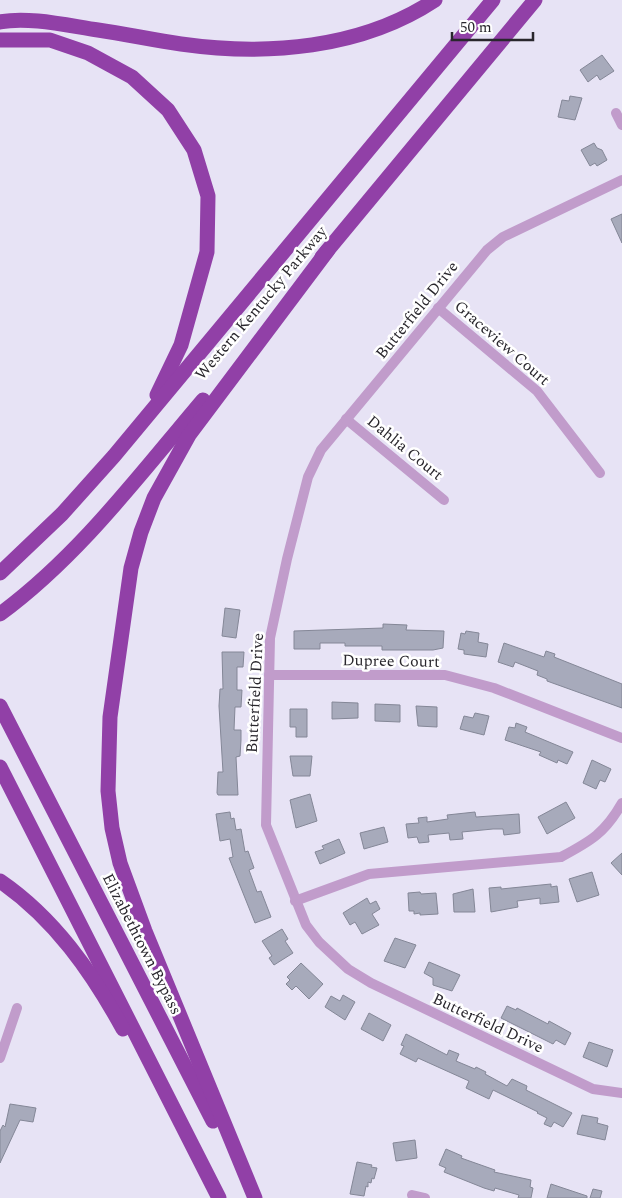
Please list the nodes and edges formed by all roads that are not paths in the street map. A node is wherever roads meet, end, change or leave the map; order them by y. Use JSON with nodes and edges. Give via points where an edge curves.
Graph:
{"nodes":[{"id":1,"x":435,"y":0,"type":"edge"},
{"id":2,"x":493,"y":0,"type":"edge"},
{"id":3,"x":535,"y":0,"type":"edge"},
{"id":4,"x":0,"y":22,"type":"edge"},
{"id":5,"x":0,"y":40,"type":"edge"},
{"id":6,"x":616,"y":113,"type":"dead end"},
{"id":7,"x":622,"y":125,"type":"edge"},
{"id":8,"x":622,"y":180,"type":"edge"},
{"id":9,"x":328,"y":250,"type":"junction"},
{"id":10,"x":438,"y":308,"type":"junction"},
{"id":11,"x":346,"y":419,"type":"junction"},
{"id":12,"x":114,"y":456,"type":"junction"},
{"id":13,"x":600,"y":473,"type":"dead end"},
{"id":14,"x":444,"y":500,"type":"dead end"},
{"id":15,"x":0,"y":573,"type":"edge"},
{"id":16,"x":0,"y":614,"type":"edge"},
{"id":17,"x":269,"y":675,"type":"junction"},
{"id":18,"x":0,"y":706,"type":"edge"},
{"id":19,"x":622,"y":738,"type":"edge"},
{"id":20,"x":0,"y":767,"type":"edge"},
{"id":21,"x":622,"y":803,"type":"edge"},
{"id":22,"x":0,"y":882,"type":"edge"},
{"id":23,"x":295,"y":901,"type":"junction"},
{"id":24,"x":16,"y":1008,"type":"dead end"},
{"id":25,"x":0,"y":1058,"type":"edge"},
{"id":26,"x":622,"y":1093,"type":"edge"},
{"id":27,"x":412,"y":1194,"type":"dead end"},
{"id":28,"x":218,"y":1198,"type":"edge"},
{"id":29,"x":253,"y":1198,"type":"edge"},
{"id":30,"x":425,"y":1198,"type":"edge"}],
"edges":[{"from":1,"to":4,"type":"highway","via":[[398,20],[364,33],[292,48],[255,50],[218,48],[44,22]]},
{"from":2,"to":12,"type":"highway","name":"Western Kentucky Parkway"},
{"from":3,"to":9,"type":"highway","name":"Western Kentucky Parkway"},
{"from":5,"to":12,"type":"highway","via":[[50,40],[88,53],[132,77],[168,110],[194,150],[208,196],[207,252],[181,345],[163,386]]},
{"from":6,"to":7,"type":"street"},
{"from":8,"to":10,"type":"street","name":"Butterfield Drive","via":[[498,240]]},
{"from":9,"to":16,"type":"highway","name":"Western Kentucky Parkway","via":[[102,517],[42,578]]},
{"from":9,"to":29,"type":"highway","via":[[189,435],[154,498],[131,568],[110,717],[108,791],[120,863]]},
{"from":10,"to":11,"type":"street","name":"Butterfield Drive"},
{"from":10,"to":13,"type":"street","name":"Graceview Court","via":[[537,391]]},
{"from":11,"to":14,"type":"street","name":"Dahlia Court"},
{"from":11,"to":17,"type":"street","name":"Butterfield Drive","via":[[321,450],[308,477],[270,638]]},
{"from":12,"to":15,"type":"highway","name":"Western Kentucky Parkway","via":[[62,514]]},
{"from":17,"to":19,"type":"street","name":"Dupree Court","via":[[445,676],[494,688]]},
{"from":17,"to":23,"type":"street","name":"Butterfield Drive","via":[[266,825]]},
{"from":18,"to":29,"type":"highway","name":"Elizabethtown Bypass"},
{"from":20,"to":28,"type":"highway"},
{"from":21,"to":23,"type":"street","via":[[610,823],[589,842],[561,857],[369,874]]},
{"from":22,"to":28,"type":"highway","via":[[35,909],[85,966]]},
{"from":23,"to":26,"type":"street","name":"Butterfield Drive","via":[[318,942],[348,969],[371,983],[593,1088]]},
{"from":24,"to":25,"type":"street"},
{"from":27,"to":30,"type":"street"}]}
